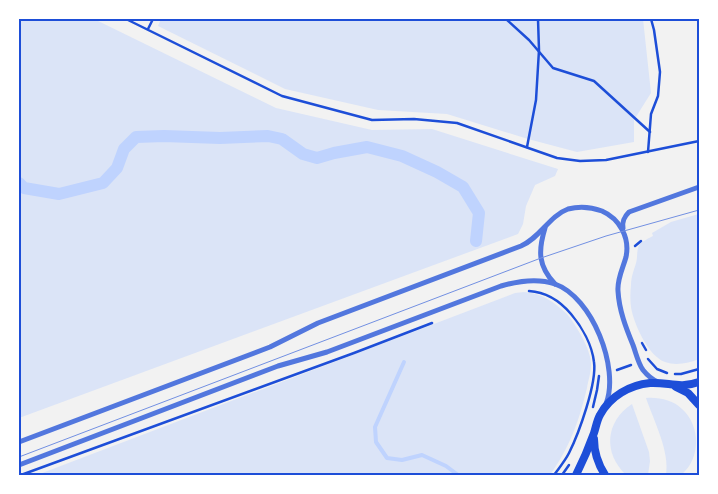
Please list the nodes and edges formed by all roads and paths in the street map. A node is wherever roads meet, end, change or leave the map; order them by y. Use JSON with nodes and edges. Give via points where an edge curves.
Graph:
{"nodes":[{"id":1,"x":126,"y":19,"type":"edge"},
{"id":2,"x":153,"y":19,"type":"edge"},
{"id":3,"x":506,"y":19,"type":"edge"},
{"id":4,"x":538,"y":19,"type":"edge"},
{"id":5,"x":651,"y":19,"type":"edge"},
{"id":6,"x":148,"y":29,"type":"junction"},
{"id":7,"x":539,"y":52,"type":"junction"},
{"id":8,"x":650,"y":132,"type":"junction"},
{"id":9,"x":699,"y":141,"type":"edge"},
{"id":10,"x":527,"y":148,"type":"junction"},
{"id":11,"x":648,"y":152,"type":"junction"},
{"id":12,"x":699,"y":187,"type":"edge"},
{"id":13,"x":545,"y":228,"type":"junction"},
{"id":14,"x":623,"y":231,"type":"junction"},
{"id":15,"x":641,"y":241,"type":"dead end"},
{"id":16,"x":635,"y":249,"type":"dead end"},
{"id":17,"x":555,"y":284,"type":"junction"},
{"id":18,"x":526,"y":287,"type":"dead end"},
{"id":19,"x":522,"y":291,"type":"dead end"},
{"id":20,"x":548,"y":291,"type":"dead end"},
{"id":21,"x":437,"y":321,"type":"dead end"},
{"id":22,"x":588,"y":330,"type":"dead end"},
{"id":23,"x":640,"y":338,"type":"dead end"},
{"id":24,"x":646,"y":350,"type":"dead end"},
{"id":25,"x":598,"y":362,"type":"dead end"},
{"id":26,"x":639,"y":362,"type":"junction"},
{"id":27,"x":599,"y":368,"type":"dead end"},
{"id":28,"x":699,"y":369,"type":"edge"},
{"id":29,"x":608,"y":374,"type":"junction"},
{"id":30,"x":699,"y":382,"type":"edge"},
{"id":31,"x":660,"y":383,"type":"junction"},
{"id":32,"x":670,"y":385,"type":"junction"},
{"id":33,"x":699,"y":405,"type":"edge"},
{"id":34,"x":604,"y":408,"type":"junction"},
{"id":35,"x":594,"y":432,"type":"junction"},
{"id":36,"x":19,"y":442,"type":"edge"},
{"id":37,"x":19,"y":465,"type":"edge"},
{"id":38,"x":21,"y":475,"type":"edge"},
{"id":39,"x":554,"y":475,"type":"edge"},
{"id":40,"x":576,"y":475,"type":"edge"},
{"id":41,"x":605,"y":475,"type":"edge"}],
"edges":[{"from":1,"to":6,"type":"path"},
{"from":2,"to":6,"type":"path"},
{"from":3,"to":7,"type":"path"},
{"from":4,"to":7,"type":"path"},
{"from":5,"to":8,"type":"path","via":[[660,72]]},
{"from":6,"to":10,"type":"path","via":[[282,96],[372,120],[457,123]]},
{"from":7,"to":8,"type":"path","via":[[554,68],[594,81]]},
{"from":7,"to":10,"type":"path","via":[[536,100]]},
{"from":8,"to":11,"type":"path"},
{"from":9,"to":11,"type":"path"},
{"from":10,"to":11,"type":"path","via":[[580,162]]},
{"from":12,"to":14,"type":"street","via":[[630,212],[624,218]]},
{"from":13,"to":14,"type":"street","via":[[563,212],[585,207],[606,213]]},
{"from":13,"to":17,"type":"street","via":[[541,258],[546,273]]},
{"from":13,"to":36,"type":"street","via":[[521,246],[318,323],[270,347]]},
{"from":14,"to":26,"type":"street","via":[[627,249],[618,288],[619,302]]},
{"from":15,"to":16,"type":"path"},
{"from":17,"to":29,"type":"street","via":[[571,294],[586,310],[605,353]]},
{"from":17,"to":37,"type":"street","via":[[537,281],[509,283],[327,352],[278,366]]},
{"from":18,"to":20,"type":"path"},
{"from":19,"to":39,"type":"path","via":[[544,294],[563,305],[579,325],[594,361],[592,387],[578,430],[569,453]]},
{"from":21,"to":38,"type":"path"},
{"from":22,"to":25,"type":"path"},
{"from":23,"to":24,"type":"path"},
{"from":26,"to":28,"type":"path","via":[[648,359],[657,369],[671,374]]},
{"from":26,"to":29,"type":"path"},
{"from":26,"to":31,"type":"street","via":[[648,376]]},
{"from":27,"to":29,"type":"path","via":[[600,377]]},
{"from":29,"to":34,"type":"street","via":[[609,392]]},
{"from":30,"to":32,"type":"main road"},
{"from":31,"to":32,"type":"main road"},
{"from":31,"to":34,"type":"main road","via":[[642,384],[622,391]]},
{"from":32,"to":33,"type":"main road","via":[[688,394]]},
{"from":34,"to":35,"type":"main road"},
{"from":35,"to":40,"type":"main road"},
{"from":35,"to":41,"type":"main road","via":[[594,449]]}]}
